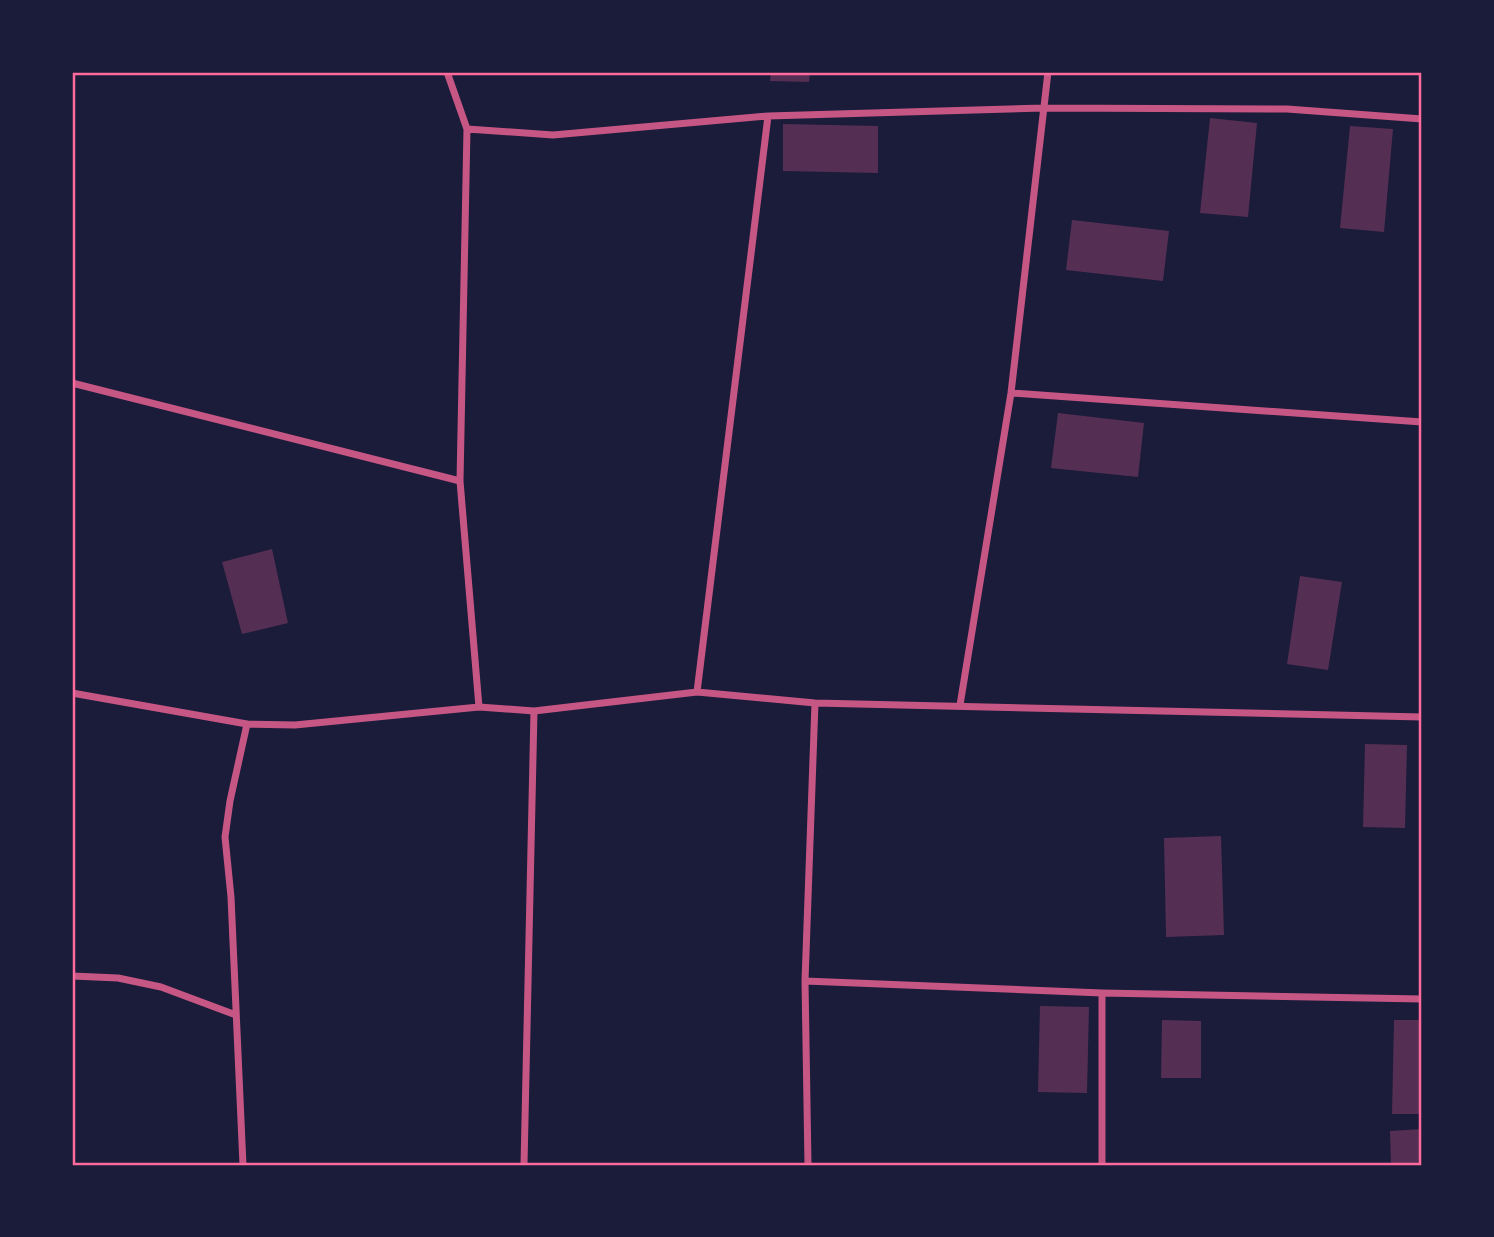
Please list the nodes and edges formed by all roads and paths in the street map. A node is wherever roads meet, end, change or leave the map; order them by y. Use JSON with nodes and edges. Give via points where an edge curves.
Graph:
{"nodes":[{"id":1,"x":447,"y":72,"type":"edge"},
{"id":2,"x":1048,"y":72,"type":"edge"},
{"id":3,"x":1044,"y":108,"type":"junction"},
{"id":4,"x":768,"y":116,"type":"junction"},
{"id":5,"x":1422,"y":119,"type":"edge"},
{"id":6,"x":467,"y":128,"type":"junction"},
{"id":7,"x":72,"y":383,"type":"edge"},
{"id":8,"x":1011,"y":393,"type":"junction"},
{"id":9,"x":1422,"y":422,"type":"edge"},
{"id":10,"x":460,"y":481,"type":"junction"},
{"id":11,"x":697,"y":692,"type":"junction"},
{"id":12,"x":72,"y":693,"type":"edge"},
{"id":13,"x":815,"y":703,"type":"junction"},
{"id":14,"x":960,"y":705,"type":"junction"},
{"id":15,"x":479,"y":707,"type":"junction"},
{"id":16,"x":534,"y":711,"type":"junction"},
{"id":17,"x":1422,"y":717,"type":"edge"},
{"id":18,"x":247,"y":724,"type":"junction"},
{"id":19,"x":72,"y":976,"type":"edge"},
{"id":20,"x":805,"y":981,"type":"junction"},
{"id":21,"x":1102,"y":993,"type":"junction"},
{"id":22,"x":1422,"y":999,"type":"edge"},
{"id":23,"x":236,"y":1015,"type":"junction"},
{"id":24,"x":243,"y":1165,"type":"edge"},
{"id":25,"x":524,"y":1165,"type":"edge"},
{"id":26,"x":808,"y":1165,"type":"edge"},
{"id":27,"x":1102,"y":1165,"type":"edge"}],
"edges":[{"from":1,"to":6,"type":"street"},
{"from":2,"to":3,"type":"street"},
{"from":3,"to":4,"type":"street"},
{"from":3,"to":5,"type":"street","via":[[1287,109]]},
{"from":3,"to":8,"type":"street"},
{"from":4,"to":6,"type":"street","via":[[553,135]]},
{"from":4,"to":11,"type":"street"},
{"from":6,"to":10,"type":"street"},
{"from":7,"to":10,"type":"street"},
{"from":8,"to":9,"type":"street"},
{"from":8,"to":14,"type":"street"},
{"from":10,"to":15,"type":"street"},
{"from":11,"to":13,"type":"street"},
{"from":11,"to":16,"type":"street"},
{"from":12,"to":18,"type":"street"},
{"from":13,"to":14,"type":"street"},
{"from":13,"to":20,"type":"street"},
{"from":14,"to":17,"type":"street"},
{"from":15,"to":16,"type":"street"},
{"from":15,"to":18,"type":"street","via":[[295,725]]},
{"from":16,"to":25,"type":"street"},
{"from":18,"to":23,"type":"street","via":[[225,837]]},
{"from":19,"to":23,"type":"street","via":[[136,981]]},
{"from":20,"to":21,"type":"street"},
{"from":20,"to":26,"type":"street"},
{"from":21,"to":22,"type":"street"},
{"from":21,"to":27,"type":"street"},
{"from":23,"to":24,"type":"street"}]}
